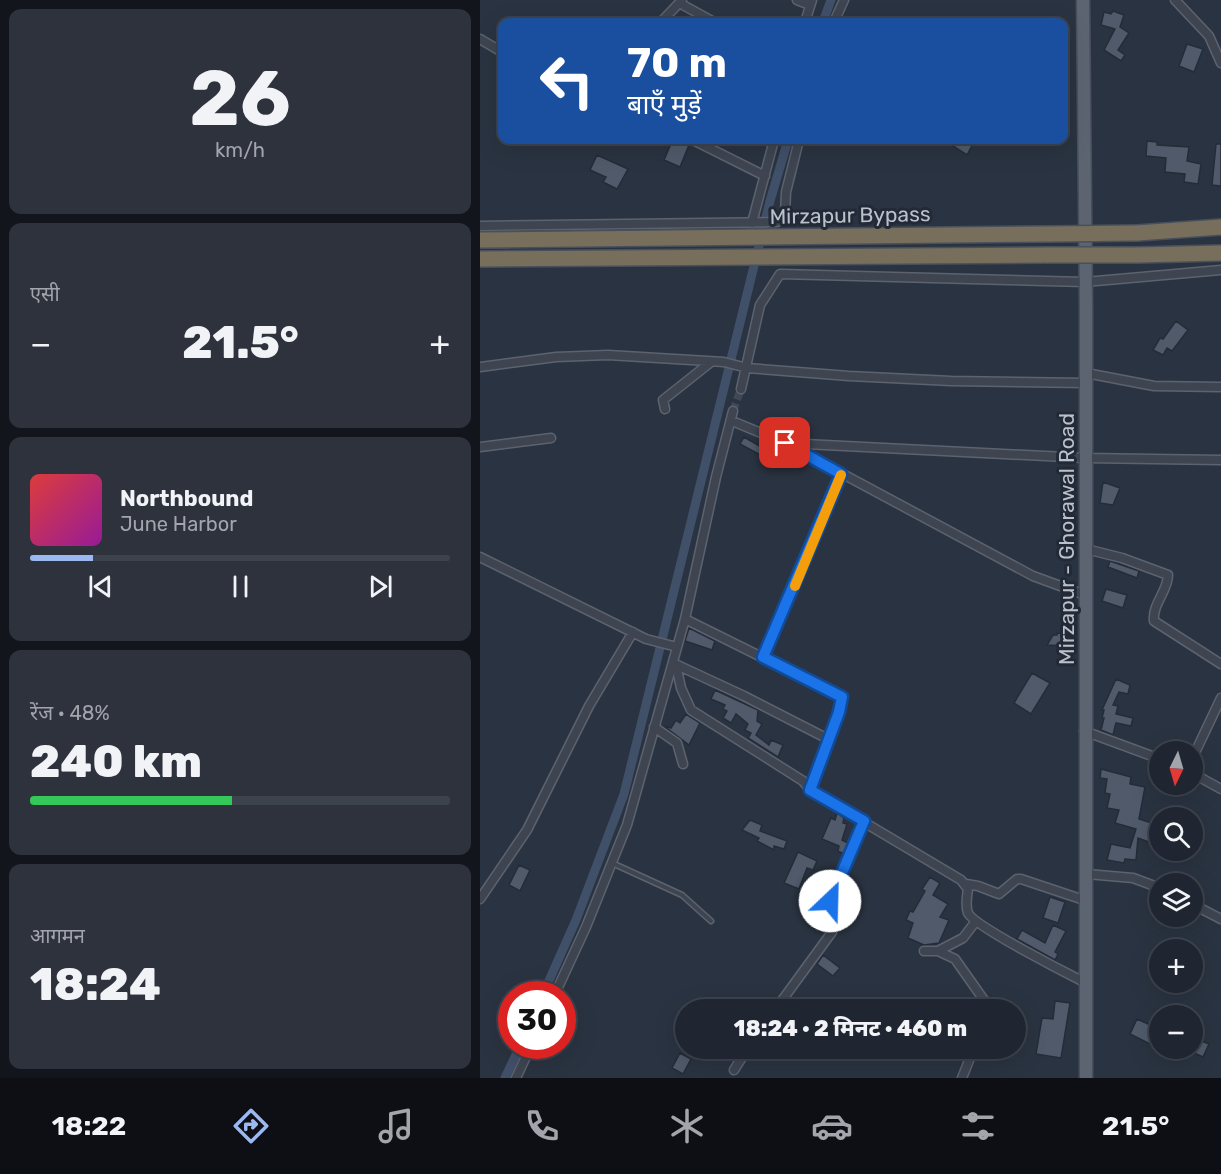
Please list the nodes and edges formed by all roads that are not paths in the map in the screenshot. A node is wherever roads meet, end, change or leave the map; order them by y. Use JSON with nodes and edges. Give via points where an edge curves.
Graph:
{"nodes":[{"id":1,"x":797,"y":0,"type":"edge"},
{"id":2,"x":844,"y":0,"type":"edge"},
{"id":3,"x":1083,"y":0,"type":"edge"},
{"id":4,"x":682,"y":2,"type":"edge"},
{"id":5,"x":1179,"y":2,"type":"edge"},
{"id":6,"x":811,"y":3,"type":"edge"},
{"id":7,"x":664,"y":18,"type":"edge"},
{"id":8,"x":708,"y":18,"type":"edge"},
{"id":9,"x":806,"y":18,"type":"edge"},
{"id":10,"x":836,"y":18,"type":"edge"},
{"id":11,"x":480,"y":39,"type":"edge"},
{"id":12,"x":498,"y":50,"type":"edge"},
{"id":13,"x":1221,"y":63,"type":"edge"},
{"id":14,"x":701,"y":144,"type":"edge"},
{"id":15,"x":773,"y":144,"type":"edge"},
{"id":16,"x":798,"y":144,"type":"edge"},
{"id":17,"x":765,"y":176,"type":"junction"},
{"id":18,"x":756,"y":223,"type":"junction"},
{"id":19,"x":480,"y":226,"type":"edge"},
{"id":20,"x":1221,"y":227,"type":"edge"},
{"id":21,"x":480,"y":240,"type":"edge"},
{"id":22,"x":1221,"y":253,"type":"edge"},
{"id":23,"x":480,"y":259,"type":"edge"},
{"id":24,"x":1221,"y":270,"type":"edge"},
{"id":25,"x":1085,"y":282,"type":"junction"},
{"id":26,"x":711,"y":362,"type":"junction"},
{"id":27,"x":480,"y":367,"type":"edge"},
{"id":28,"x":747,"y":368,"type":"junction"},
{"id":29,"x":1086,"y":378,"type":"junction"},
{"id":30,"x":1221,"y":387,"type":"edge"},
{"id":31,"x":741,"y":389,"type":"tunnel mouth"},
{"id":32,"x":665,"y":409,"type":"dead end"},
{"id":33,"x":733,"y":411,"type":"tunnel mouth"},
{"id":34,"x":732,"y":421,"type":"junction"},
{"id":35,"x":551,"y":438,"type":"dead end"},
{"id":36,"x":785,"y":443,"type":"junction"},
{"id":37,"x":480,"y":447,"type":"edge"},
{"id":38,"x":1085,"y":458,"type":"junction"},
{"id":39,"x":1221,"y":460,"type":"edge"},
{"id":40,"x":841,"y":474,"type":"junction"},
{"id":41,"x":1086,"y":549,"type":"junction"},
{"id":42,"x":480,"y":557,"type":"edge"},
{"id":43,"x":1085,"y":595,"type":"junction"},
{"id":44,"x":685,"y":619,"type":"junction"},
{"id":45,"x":633,"y":632,"type":"junction"},
{"id":46,"x":677,"y":647,"type":"junction"},
{"id":47,"x":763,"y":657,"type":"junction"},
{"id":48,"x":674,"y":664,"type":"junction"},
{"id":49,"x":1221,"y":664,"type":"edge"},
{"id":50,"x":1221,"y":698,"type":"edge"},
{"id":51,"x":654,"y":727,"type":"junction"},
{"id":52,"x":1084,"y":731,"type":"junction"},
{"id":53,"x":828,"y":739,"type":"junction"},
{"id":54,"x":1201,"y":741,"type":"edge"},
{"id":55,"x":1149,"y":755,"type":"edge"},
{"id":56,"x":683,"y":764,"type":"dead end"},
{"id":57,"x":1203,"y":779,"type":"edge"},
{"id":58,"x":1221,"y":789,"type":"edge"},
{"id":59,"x":810,"y":790,"type":"junction"},
{"id":60,"x":864,"y":821,"type":"junction"},
{"id":61,"x":612,"y":863,"type":"junction"},
{"id":62,"x":1087,"y":874,"type":"junction"},
{"id":63,"x":966,"y":884,"type":"junction"},
{"id":64,"x":1149,"y":884,"type":"edge"},
{"id":65,"x":480,"y":898,"type":"edge"},
{"id":66,"x":1087,"y":901,"type":"junction"},
{"id":67,"x":1203,"y":910,"type":"edge"},
{"id":68,"x":1221,"y":919,"type":"edge"},
{"id":69,"x":711,"y":921,"type":"dead end"},
{"id":70,"x":976,"y":921,"type":"junction"},
{"id":71,"x":924,"y":951,"type":"dead end"},
{"id":72,"x":938,"y":951,"type":"junction"},
{"id":73,"x":561,"y":981,"type":"edge"},
{"id":74,"x":1086,"y":983,"type":"junction"},
{"id":75,"x":783,"y":999,"type":"edge"},
{"id":76,"x":983,"y":999,"type":"edge"},
{"id":77,"x":525,"y":1059,"type":"edge"},
{"id":78,"x":741,"y":1059,"type":"edge"},
{"id":79,"x":970,"y":1059,"type":"edge"},
{"id":80,"x":734,"y":1070,"type":"dead end"},
{"id":81,"x":516,"y":1078,"type":"edge"},
{"id":82,"x":962,"y":1078,"type":"edge"},
{"id":83,"x":1086,"y":1078,"type":"edge"}],
"edges":[{"from":1,"to":6,"type":"street"},
{"from":2,"to":10,"type":"street"},
{"from":3,"to":25,"type":"main road","name":"Mirzapur - Ghorawal Road"},
{"from":4,"to":7,"type":"street"},
{"from":4,"to":8,"type":"street"},
{"from":5,"to":13,"type":"street","via":[[1209,36]]},
{"from":6,"to":9,"type":"street"},
{"from":11,"to":12,"type":"street"},
{"from":14,"to":17,"type":"street"},
{"from":15,"to":17,"type":"street"},
{"from":16,"to":18,"type":"street","via":[[786,192],[785,214],[777,222]]},
{"from":17,"to":18,"type":"street"},
{"from":18,"to":19,"type":"street"},
{"from":20,"to":21,"type":"highway","name":"Mirzapur Bypass","bridge":true,"via":[[1137,233]]},
{"from":22,"to":23,"type":"highway","name":"Mirzapur Bypass","bridge":true},
{"from":24,"to":25,"type":"street"},
{"from":25,"to":28,"type":"street","via":[[780,274],[760,305]]},
{"from":25,"to":29,"type":"main road","name":"Mirzapur - Ghorawal Road"},
{"from":26,"to":27,"type":"street","via":[[589,354]]},
{"from":26,"to":28,"type":"street"},
{"from":26,"to":32,"type":"street","via":[[663,400]]},
{"from":28,"to":29,"type":"street","via":[[940,381]]},
{"from":28,"to":31,"type":"street"},
{"from":29,"to":30,"type":"street","via":[[1154,386]]},
{"from":29,"to":38,"type":"main road","name":"Mirzapur - Ghorawal Road"},
{"from":33,"to":34,"type":"street"},
{"from":34,"to":36,"type":"street"},
{"from":34,"to":44,"type":"street"},
{"from":35,"to":37,"type":"street"},
{"from":36,"to":38,"type":"street"},
{"from":36,"to":40,"type":"street"},
{"from":38,"to":39,"type":"street"},
{"from":38,"to":41,"type":"main road","name":"Mirzapur - Ghorawal Road"},
{"from":40,"to":43,"type":"street","via":[[1033,576]]},
{"from":40,"to":47,"type":"street"},
{"from":41,"to":43,"type":"main road","name":"Mirzapur - Ghorawal Road"},
{"from":41,"to":49,"type":"street","via":[[1168,575],[1154,621]]},
{"from":42,"to":45,"type":"street"},
{"from":43,"to":52,"type":"main road","name":"Mirzapur - Ghorawal Road"},
{"from":44,"to":46,"type":"street"},
{"from":44,"to":47,"type":"street"},
{"from":45,"to":46,"type":"street"},
{"from":45,"to":65,"type":"street","via":[[584,716],[527,830]]},
{"from":46,"to":48,"type":"street"},
{"from":47,"to":53,"type":"street","via":[[842,697]]},
{"from":48,"to":51,"type":"street"},
{"from":48,"to":53,"type":"street"},
{"from":48,"to":59,"type":"street","via":[[691,710],[803,781]]},
{"from":50,"to":54,"type":"street"},
{"from":51,"to":56,"type":"street","via":[[677,743]]},
{"from":51,"to":61,"type":"street","via":[[627,825]]},
{"from":52,"to":55,"type":"street"},
{"from":52,"to":62,"type":"main road","name":"Mirzapur - Ghorawal Road"},
{"from":53,"to":59,"type":"street"},
{"from":57,"to":58,"type":"street"},
{"from":59,"to":60,"type":"street"},
{"from":60,"to":63,"type":"street"},
{"from":60,"to":75,"type":"street","via":[[832,894],[832,932]]},
{"from":61,"to":69,"type":"lane","via":[[682,895]]},
{"from":61,"to":73,"type":"street"},
{"from":62,"to":64,"type":"street","via":[[1133,878]]},
{"from":62,"to":66,"type":"main road","name":"Mirzapur - Ghorawal Road"},
{"from":63,"to":66,"type":"street","via":[[999,894],[1021,879]]},
{"from":63,"to":70,"type":"street","via":[[968,912]]},
{"from":66,"to":74,"type":"main road","name":"Mirzapur - Ghorawal Road"},
{"from":67,"to":68,"type":"street"},
{"from":70,"to":72,"type":"street","via":[[963,938]]},
{"from":70,"to":74,"type":"street"},
{"from":71,"to":72,"type":"street"},
{"from":72,"to":76,"type":"street","via":[[955,959]]},
{"from":74,"to":83,"type":"main road","name":"Mirzapur - Ghorawal Road"},
{"from":77,"to":81,"type":"street"},
{"from":78,"to":80,"type":"street"},
{"from":79,"to":82,"type":"street"}]}
